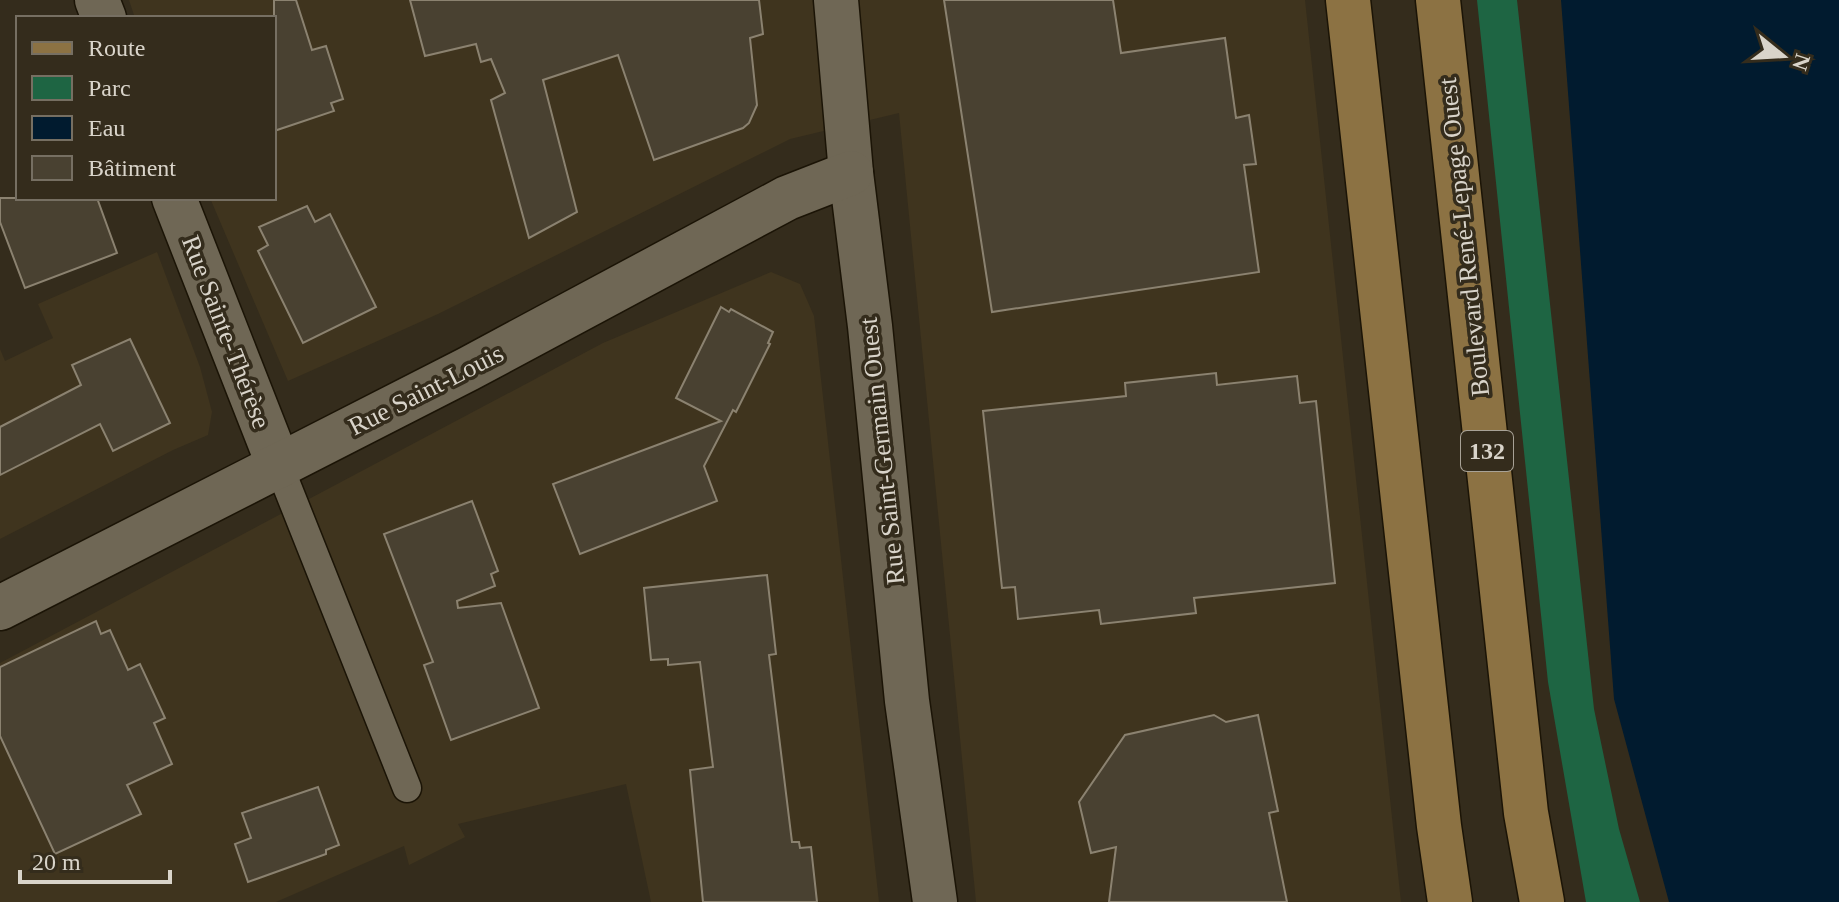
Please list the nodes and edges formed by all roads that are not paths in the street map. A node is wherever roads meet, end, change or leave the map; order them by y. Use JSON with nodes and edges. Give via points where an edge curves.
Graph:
{"nodes":[{"id":1,"x":836,"y":0,"type":"edge"},
{"id":2,"x":1348,"y":0,"type":"edge"},
{"id":3,"x":1438,"y":0,"type":"edge"},
{"id":4,"x":851,"y":173,"type":"junction"},
{"id":5,"x":175,"y":200,"type":"edge"},
{"id":6,"x":279,"y":466,"type":"junction"},
{"id":7,"x":0,"y":608,"type":"edge"},
{"id":8,"x":407,"y":788,"type":"dead end"},
{"id":9,"x":1446,"y":897,"type":"edge"},
{"id":10,"x":935,"y":902,"type":"edge"},
{"id":11,"x":1542,"y":902,"type":"edge"}],
"edges":[{"from":1,"to":4,"type":"street","name":"Rue Saint-Germain Ouest"},
{"from":2,"to":9,"type":"main road"},
{"from":3,"to":11,"type":"main road","name":"Boulevard René-Lepage Ouest","number":"132","via":[[1524,797]]},
{"from":4,"to":6,"type":"street","name":"Rue Saint-Louis","via":[[787,198]]},
{"from":4,"to":10,"type":"street","name":"Rue Saint-Germain Ouest","via":[[907,701]]},
{"from":5,"to":6,"type":"street","name":"Rue Sainte-Thérèse"},
{"from":6,"to":7,"type":"street","name":"Rue Saint-Louis"},
{"from":6,"to":8,"type":"lane"}]}
